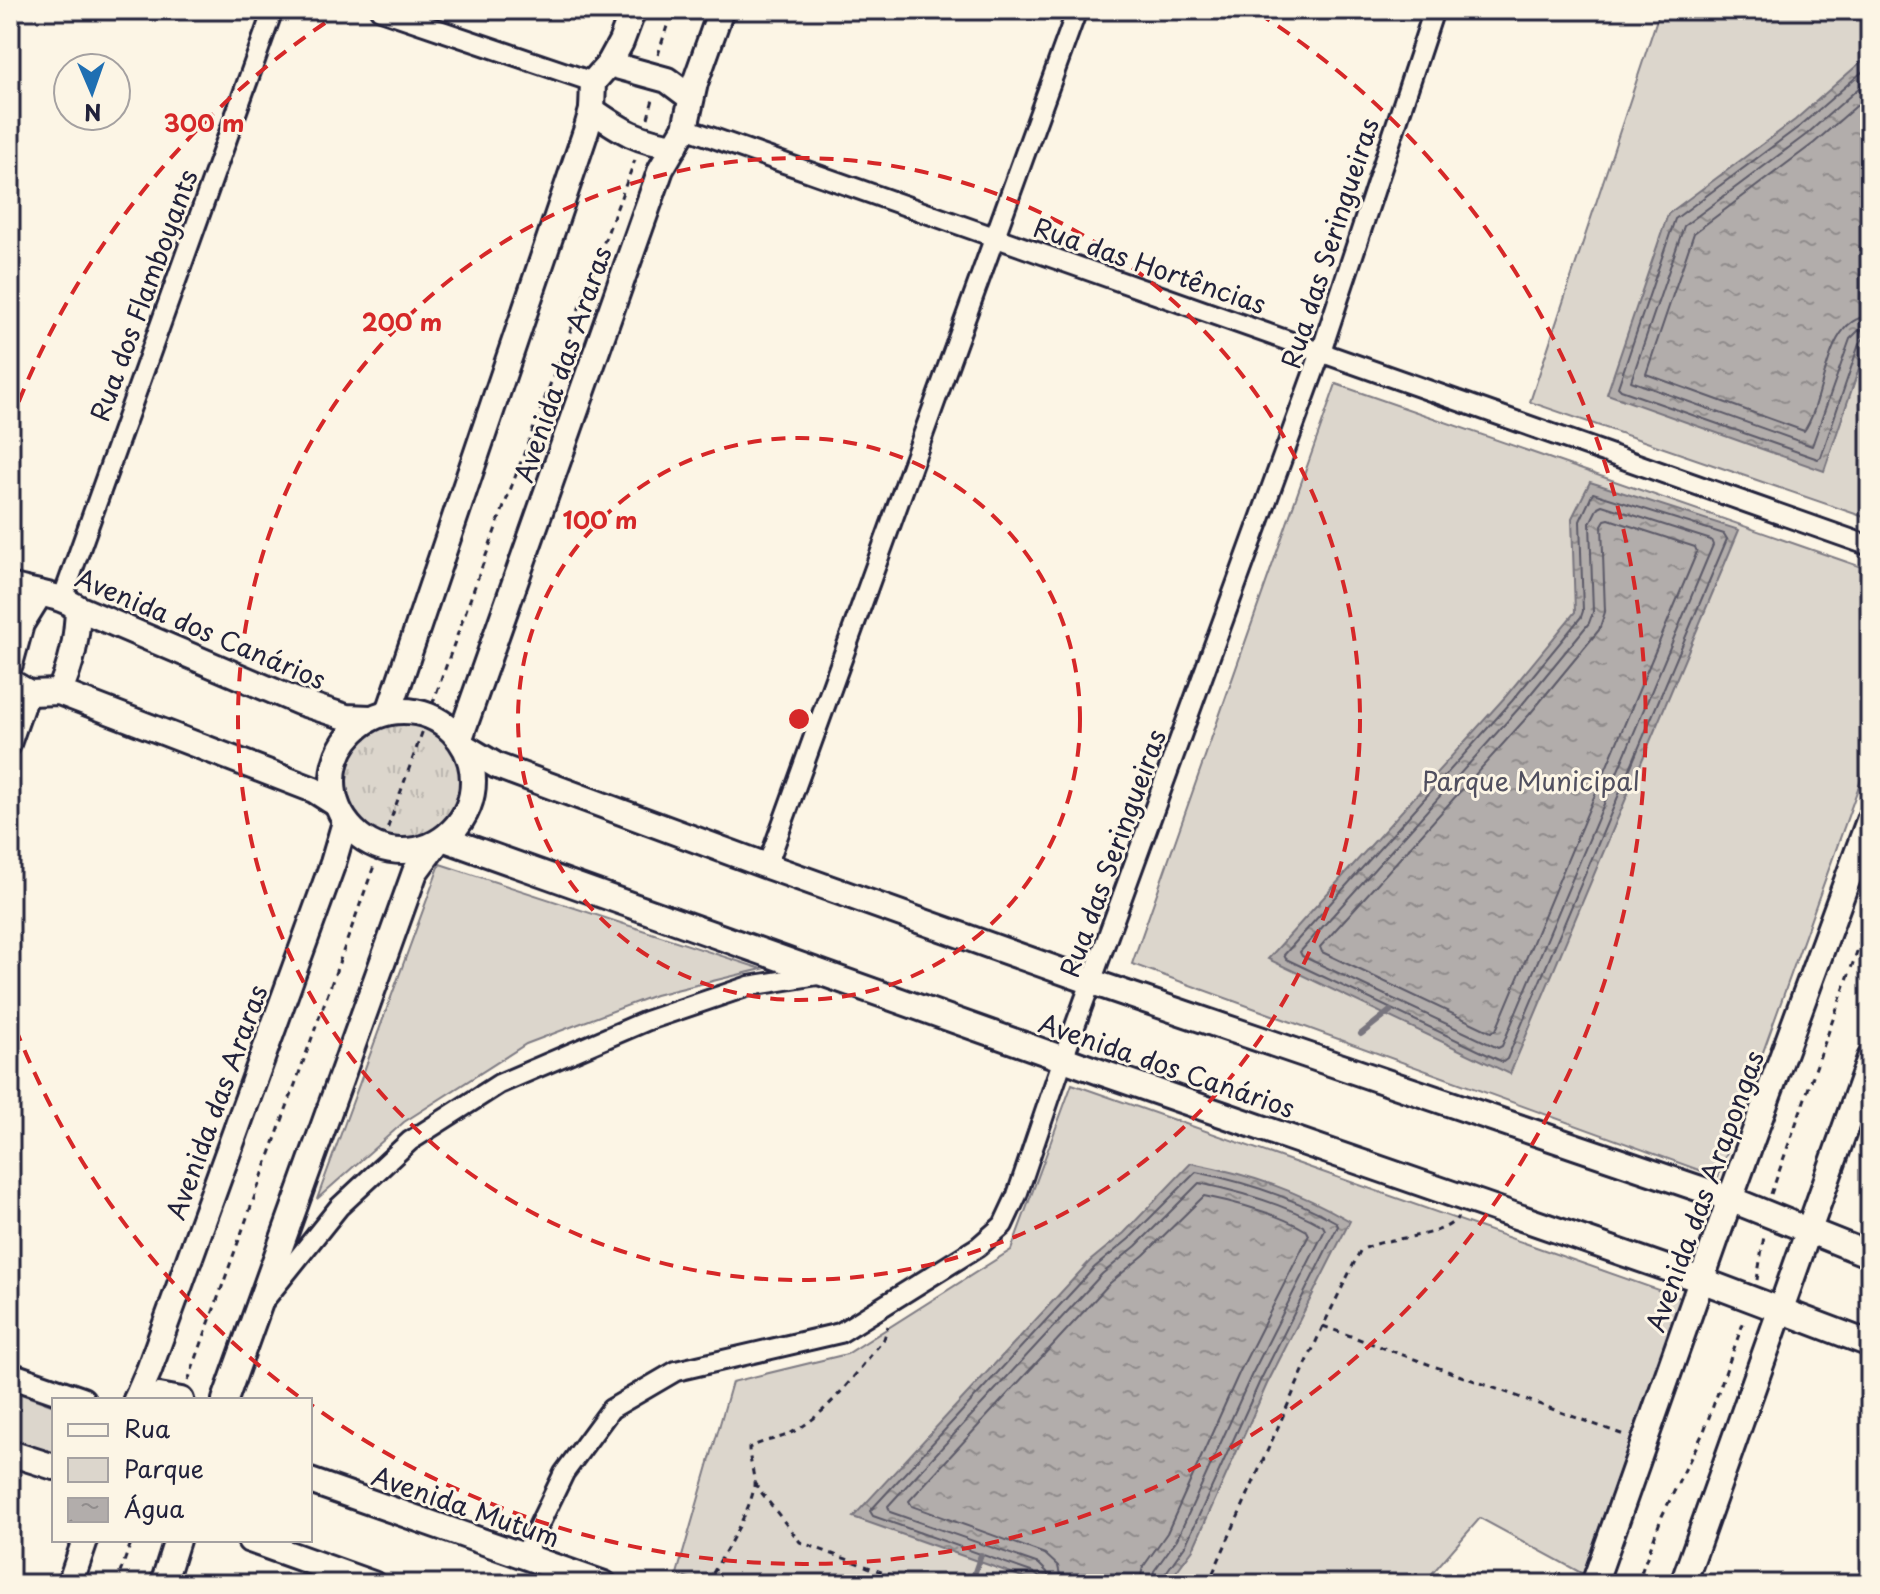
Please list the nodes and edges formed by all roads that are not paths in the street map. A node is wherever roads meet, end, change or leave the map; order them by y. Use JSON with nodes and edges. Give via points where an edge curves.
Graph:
{"nodes":[{"id":1,"x":273,"y":10,"type":"edge"},
{"id":2,"x":380,"y":10,"type":"edge"},
{"id":3,"x":633,"y":10,"type":"edge"},
{"id":4,"x":721,"y":10,"type":"edge"},
{"id":5,"x":1077,"y":10,"type":"edge"},
{"id":6,"x":1434,"y":10,"type":"edge"},
{"id":7,"x":601,"y":73,"type":"junction"},
{"id":8,"x":691,"y":98,"type":"junction"},
{"id":9,"x":592,"y":110,"type":"junction"},
{"id":10,"x":680,"y":137,"type":"junction"},
{"id":11,"x":996,"y":238,"type":"junction"},
{"id":12,"x":1321,"y":352,"type":"junction"},
{"id":13,"x":1870,"y":546,"type":"edge"},
{"id":14,"x":10,"y":586,"type":"edge"},
{"id":15,"x":60,"y":600,"type":"junction"},
{"id":16,"x":10,"y":664,"type":"edge"},
{"id":17,"x":19,"y":688,"type":"edge"},
{"id":18,"x":59,"y":692,"type":"junction"},
{"id":19,"x":380,"y":715,"type":"junction"},
{"id":20,"x":463,"y":742,"type":"junction"},
{"id":21,"x":10,"y":747,"type":"edge"},
{"id":22,"x":341,"y":813,"type":"junction"},
{"id":23,"x":1870,"y":818,"type":"edge"},
{"id":24,"x":440,"y":842,"type":"junction"},
{"id":25,"x":767,"y":866,"type":"junction"},
{"id":26,"x":825,"y":974,"type":"junction"},
{"id":27,"x":1092,"y":982,"type":"junction"},
{"id":28,"x":1870,"y":1058,"type":"edge"},
{"id":29,"x":1063,"y":1059,"type":"junction"},
{"id":30,"x":1730,"y":1199,"type":"junction"},
{"id":31,"x":1808,"y":1232,"type":"junction"},
{"id":32,"x":1870,"y":1255,"type":"edge"},
{"id":33,"x":1701,"y":1280,"type":"junction"},
{"id":34,"x":1779,"y":1310,"type":"junction"},
{"id":35,"x":255,"y":1312,"type":"junction"},
{"id":36,"x":1870,"y":1344,"type":"edge"},
{"id":37,"x":10,"y":1375,"type":"edge"},
{"id":38,"x":184,"y":1393,"type":"edge"},
{"id":39,"x":76,"y":1398,"type":"edge"},
{"id":40,"x":137,"y":1398,"type":"edge"},
{"id":41,"x":148,"y":1398,"type":"edge"},
{"id":42,"x":226,"y":1398,"type":"edge"},
{"id":43,"x":10,"y":1453,"type":"edge"},
{"id":44,"x":52,"y":1466,"type":"edge"},
{"id":45,"x":312,"y":1482,"type":"edge"},
{"id":46,"x":84,"y":1542,"type":"edge"},
{"id":47,"x":176,"y":1542,"type":"edge"},
{"id":48,"x":256,"y":1542,"type":"edge"},
{"id":49,"x":524,"y":1556,"type":"junction"},
{"id":50,"x":70,"y":1584,"type":"edge"},
{"id":51,"x":163,"y":1584,"type":"edge"},
{"id":52,"x":373,"y":1584,"type":"edge"},
{"id":53,"x":604,"y":1584,"type":"edge"},
{"id":54,"x":1594,"y":1584,"type":"edge"},
{"id":55,"x":1683,"y":1584,"type":"edge"}],
"edges":[{"from":1,"to":15,"type":"street","name":"Rua dos Flamboyants"},
{"from":2,"to":7,"type":"street"},
{"from":3,"to":7,"type":"street","name":"Avenida das Araras"},
{"from":4,"to":8,"type":"street","name":"Avenida das Araras"},
{"from":5,"to":11,"type":"street"},
{"from":6,"to":12,"type":"street","name":"Rua das Seringueiras"},
{"from":7,"to":8,"type":"street","via":[[656,76]]},
{"from":7,"to":9,"type":"street","name":"Avenida das Araras"},
{"from":8,"to":10,"type":"street","name":"Avenida das Araras"},
{"from":9,"to":10,"type":"street","via":[[642,140]]},
{"from":9,"to":19,"type":"street","name":"Avenida das Araras"},
{"from":10,"to":11,"type":"street","name":"Rua das Hortências"},
{"from":10,"to":20,"type":"street","name":"Avenida das Araras","via":[[661,169]]},
{"from":11,"to":12,"type":"street","name":"Rua das Hortências"},
{"from":11,"to":25,"type":"street"},
{"from":12,"to":13,"type":"street","name":"Rua das Hortências"},
{"from":12,"to":27,"type":"street","name":"Rua das Seringueiras"},
{"from":14,"to":15,"type":"street","name":"Avenida dos Canários"},
{"from":15,"to":16,"type":"street","via":[[21,624]]},
{"from":15,"to":18,"type":"street","via":[[77,641]]},
{"from":15,"to":19,"type":"street","name":"Avenida dos Canários","via":[[299,702],[346,717]]},
{"from":17,"to":18,"type":"street"},
{"from":17,"to":21,"type":"street"},
{"from":18,"to":22,"type":"street","via":[[314,790]]},
{"from":19,"to":20,"type":"street","name":"Avenida dos Canários","via":[[428,716]]},
{"from":19,"to":22,"type":"street","name":"Avenida das Araras","via":[[351,733],[337,755],[332,779]]},
{"from":20,"to":24,"type":"street","via":[[474,771],[473,797],[463,821]]},
{"from":20,"to":25,"type":"street","name":"Avenida dos Canários","via":[[497,766]]},
{"from":22,"to":24,"type":"street","via":[[363,840],[380,848],[411,852]]},
{"from":22,"to":40,"type":"street","name":"Avenida das Araras","via":[[333,863]]},
{"from":23,"to":30,"type":"street","name":"Avenida das Arapongas"},
{"from":24,"to":26,"type":"street","name":"Avenida dos Canários"},
{"from":24,"to":35,"type":"street","via":[[415,872]]},
{"from":25,"to":27,"type":"street","name":"Avenida dos Canários"},
{"from":26,"to":29,"type":"street","name":"Avenida dos Canários"},
{"from":26,"to":35,"type":"street","via":[[749,986],[660,1016],[499,1084],[410,1141],[339,1207]]},
{"from":27,"to":29,"type":"street","name":"Rua das Seringueiras"},
{"from":27,"to":30,"type":"street","name":"Avenida dos Canários"},
{"from":28,"to":31,"type":"street"},
{"from":29,"to":33,"type":"street","name":"Avenida dos Canários"},
{"from":29,"to":49,"type":"street","name":"Rua das Seringueiras","via":[[1003,1225],[978,1247],[840,1333],[676,1371],[611,1409],[564,1473]]},
{"from":30,"to":31,"type":"street","name":"Avenida dos Canários"},
{"from":30,"to":33,"type":"street","name":"Avenida das Arapongas"},
{"from":31,"to":32,"type":"street","name":"Avenida dos Canários"},
{"from":31,"to":34,"type":"street"},
{"from":33,"to":34,"type":"street","name":"Avenida dos Canários"},
{"from":33,"to":54,"type":"street","name":"Avenida das Arapongas"},
{"from":34,"to":36,"type":"street","name":"Avenida dos Canários"},
{"from":34,"to":55,"type":"street"},
{"from":35,"to":42,"type":"street"},
{"from":37,"to":39,"type":"street"},
{"from":38,"to":41,"type":"street"},
{"from":43,"to":44,"type":"street"},
{"from":45,"to":49,"type":"street","name":"Avenida Mutum"},
{"from":46,"to":50,"type":"street"},
{"from":47,"to":51,"type":"street"},
{"from":48,"to":52,"type":"street"},
{"from":49,"to":53,"type":"street","name":"Avenida Mutum"}]}
